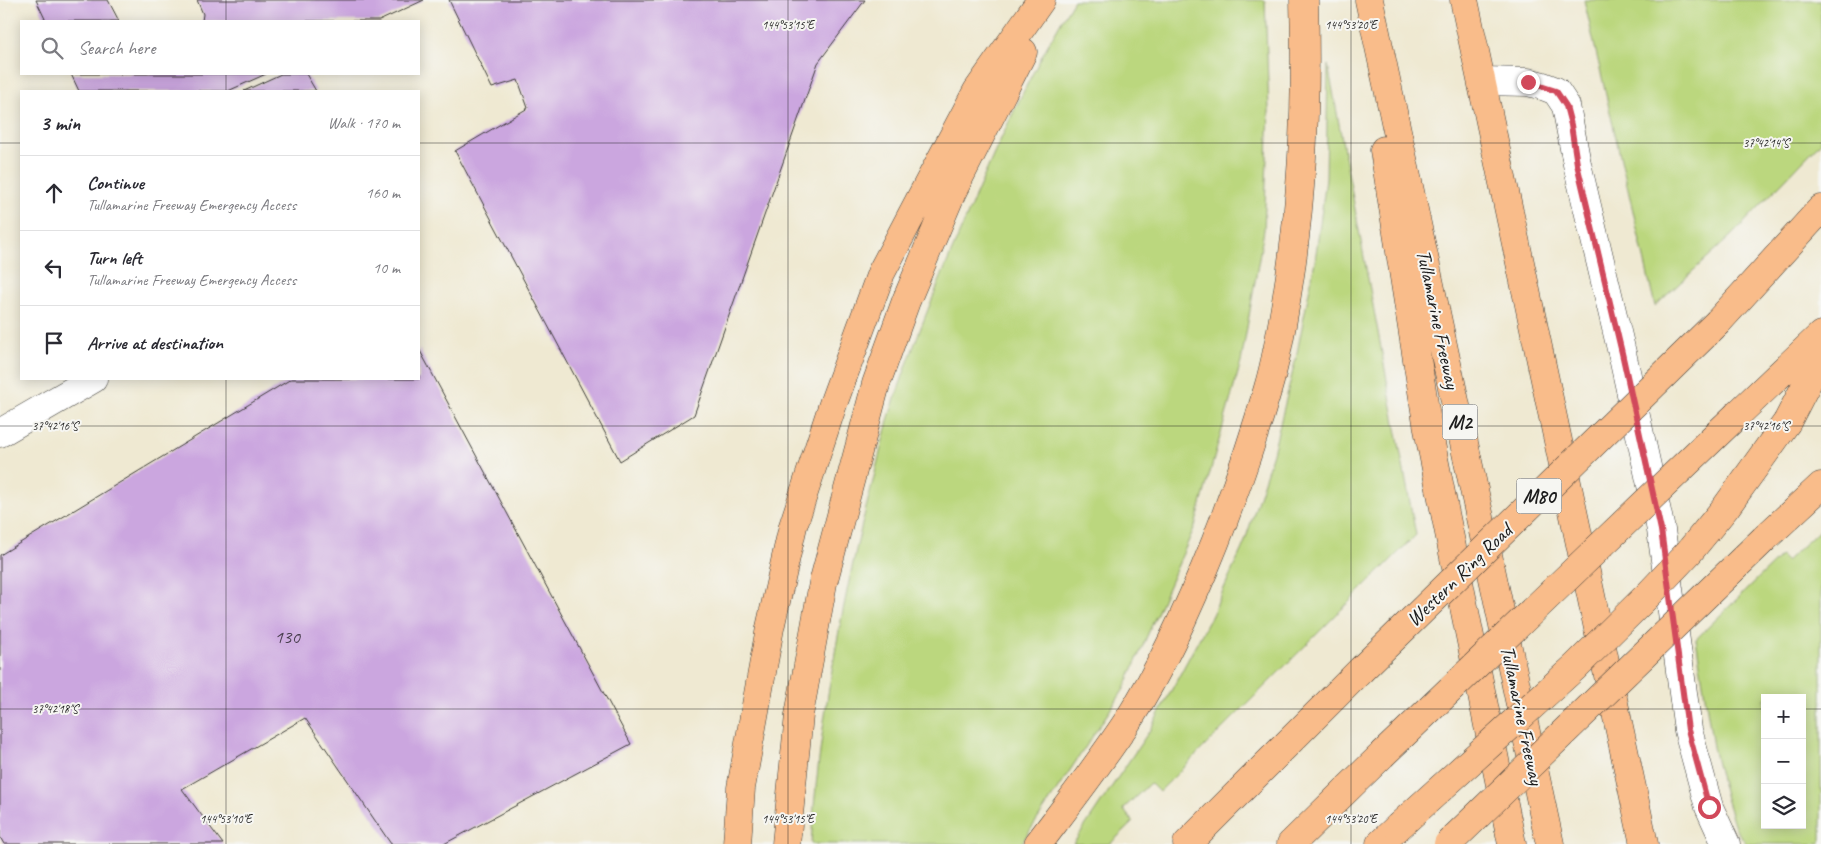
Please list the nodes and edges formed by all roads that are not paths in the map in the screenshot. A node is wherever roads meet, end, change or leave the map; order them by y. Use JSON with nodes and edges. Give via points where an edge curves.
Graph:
{"nodes":[{"id":1,"x":1041,"y":0,"type":"edge"},
{"id":2,"x":1050,"y":0,"type":"edge"},
{"id":3,"x":1304,"y":0,"type":"edge"},
{"id":4,"x":1360,"y":0,"type":"edge"},
{"id":5,"x":1369,"y":0,"type":"edge"},
{"id":6,"x":1464,"y":0,"type":"edge"},
{"id":7,"x":1482,"y":81,"type":"junction"},
{"id":8,"x":1821,"y":209,"type":"edge"},
{"id":9,"x":1821,"y":226,"type":"edge"},
{"id":10,"x":1718,"y":322,"type":"junction"},
{"id":11,"x":1821,"y":335,"type":"edge"},
{"id":12,"x":1821,"y":356,"type":"edge"},
{"id":13,"x":91,"y":380,"type":"edge"},
{"id":14,"x":0,"y":433,"type":"edge"},
{"id":15,"x":1821,"y":486,"type":"edge"},
{"id":16,"x":1389,"y":836,"type":"edge"},
{"id":17,"x":737,"y":844,"type":"edge"},
{"id":18,"x":786,"y":844,"type":"edge"},
{"id":19,"x":1038,"y":844,"type":"edge"},
{"id":20,"x":1187,"y":844,"type":"edge"},
{"id":21,"x":1291,"y":844,"type":"edge"},
{"id":22,"x":1448,"y":844,"type":"edge"},
{"id":23,"x":1512,"y":844,"type":"edge"},
{"id":24,"x":1550,"y":844,"type":"edge"},
{"id":25,"x":1644,"y":844,"type":"edge"},
{"id":26,"x":1726,"y":844,"type":"edge"}],
"edges":[{"from":1,"to":17,"type":"highway","via":[[977,91],[881,273],[833,404],[793,526],[770,628],[741,788]]},
{"from":2,"to":18,"type":"highway","via":[[952,192],[906,301],[876,384],[823,583],[799,715]]},
{"from":3,"to":19,"type":"highway","via":[[1304,124],[1293,258],[1281,333],[1253,438],[1202,576],[1157,670],[1130,718]]},
{"from":4,"to":23,"type":"highway","via":[[1428,429]]},
{"from":5,"to":24,"type":"highway","name":"Tullamarine Freeway","number":"M2"},
{"from":6,"to":7,"type":"highway"},
{"from":7,"to":25,"type":"highway"},
{"from":7,"to":26,"type":"lane","via":[[1528,82],[1543,86],[1556,91],[1566,106],[1661,530],[1688,730],[1709,807]]},
{"from":8,"to":10,"type":"highway"},
{"from":9,"to":10,"type":"highway","name":"Western Ring Road","number":"M80"},
{"from":10,"to":20,"type":"highway","name":"Western Ring Road","number":"M80","bridge":true},
{"from":11,"to":21,"type":"highway","bridge":true},
{"from":12,"to":16,"type":"highway","bridge":true,"via":[[1787,422],[1689,552],[1581,661]]},
{"from":13,"to":14,"type":"lane"},
{"from":15,"to":22,"type":"highway","bridge":true}]}
